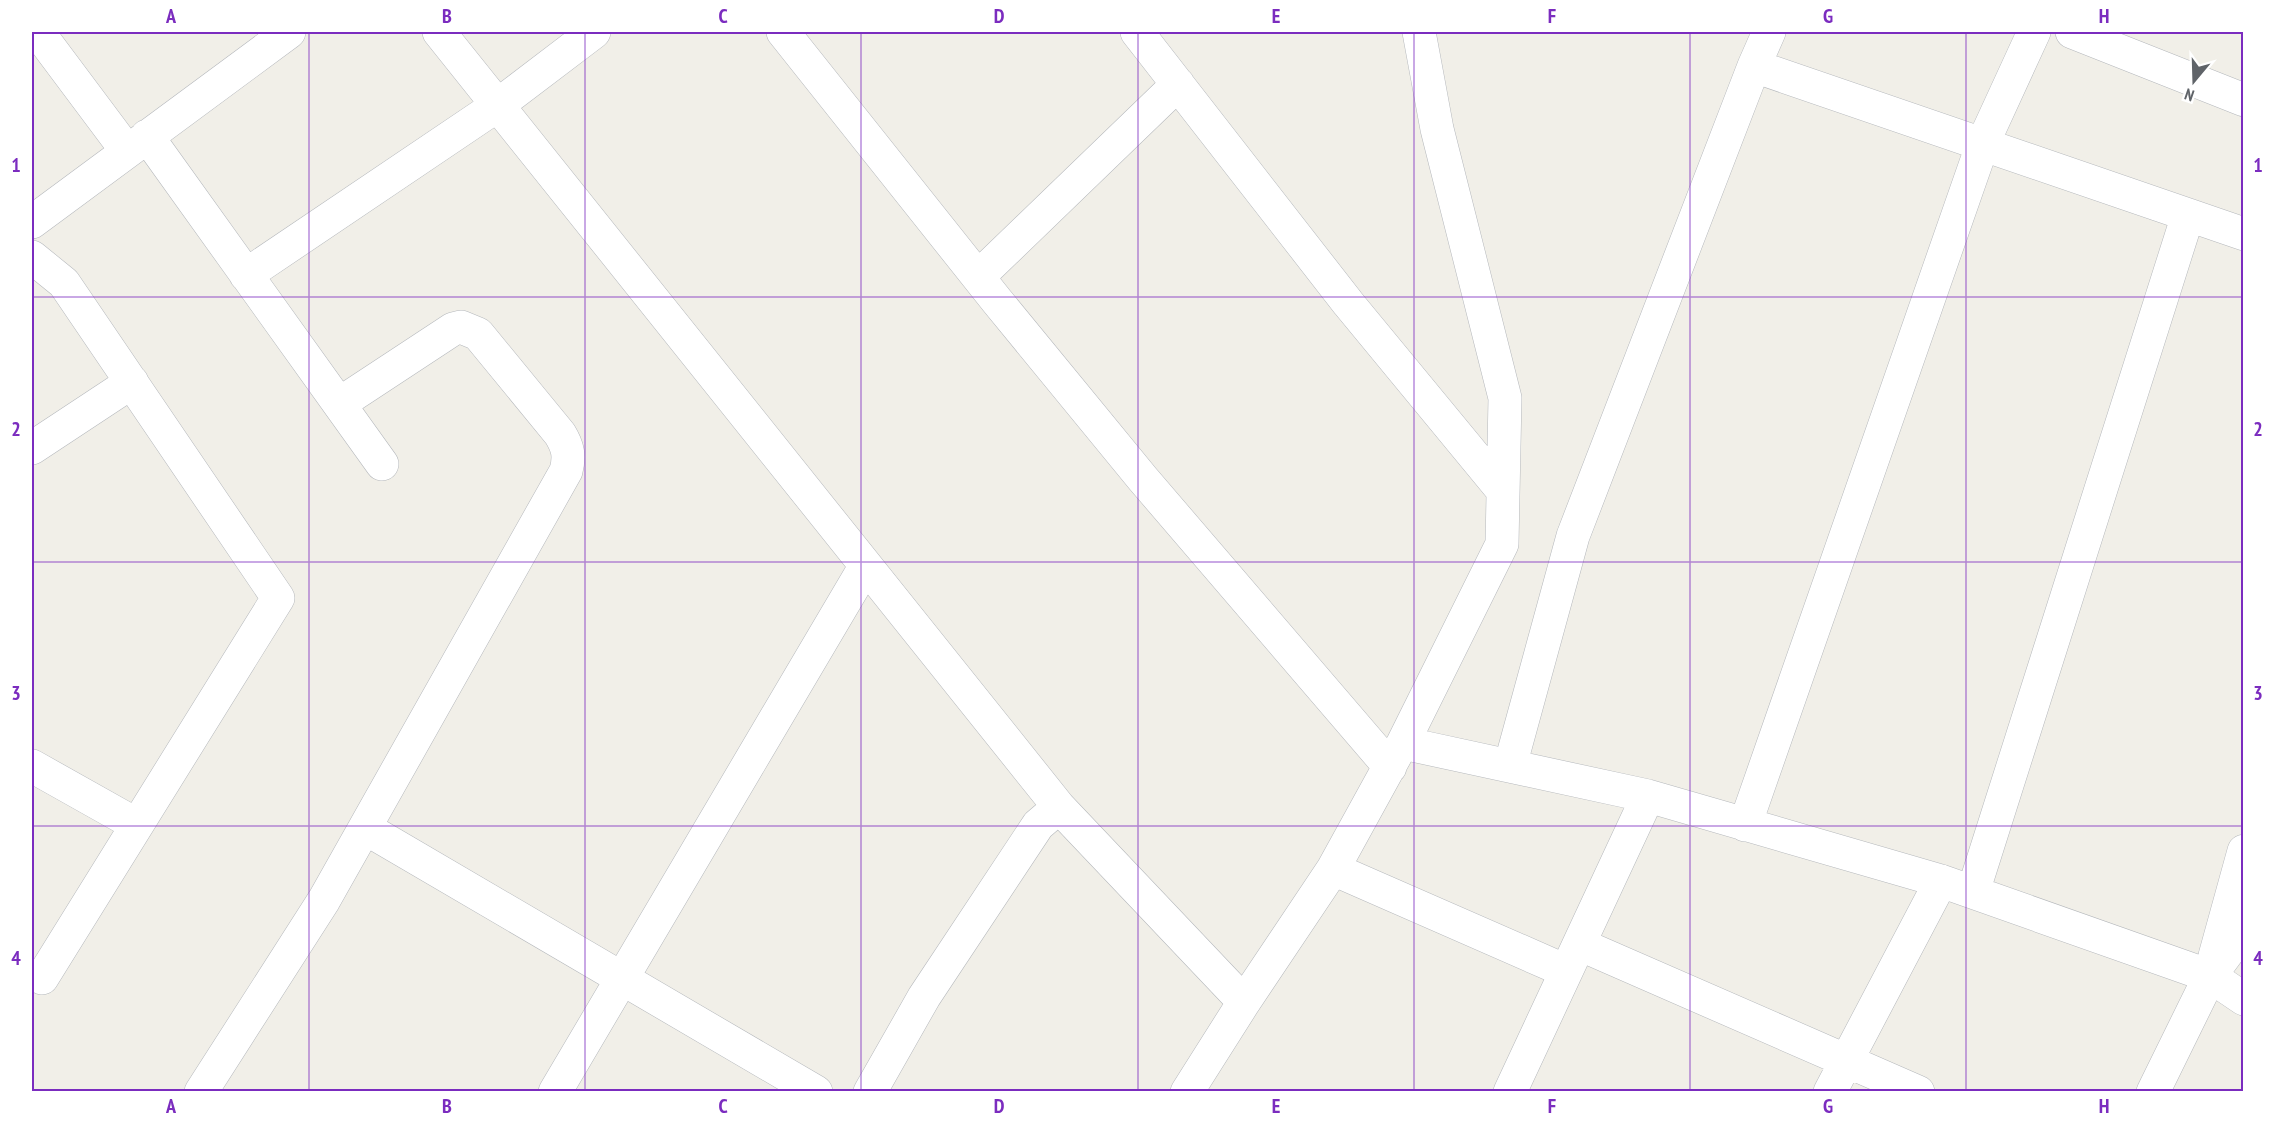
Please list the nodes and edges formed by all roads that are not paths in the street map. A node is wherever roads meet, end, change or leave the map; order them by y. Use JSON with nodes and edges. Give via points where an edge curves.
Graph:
{"nodes":[{"id":1,"x":38,"y":32,"type":"edge"},
{"id":2,"x":289,"y":32,"type":"edge"},
{"id":3,"x":439,"y":32,"type":"edge"},
{"id":4,"x":594,"y":32,"type":"edge"},
{"id":5,"x":783,"y":32,"type":"edge"},
{"id":6,"x":1137,"y":32,"type":"edge"},
{"id":7,"x":1419,"y":32,"type":"edge"},
{"id":8,"x":1769,"y":32,"type":"edge"},
{"id":9,"x":2034,"y":32,"type":"edge"},
{"id":10,"x":2072,"y":32,"type":"edge"},
{"id":11,"x":256,"y":41,"type":"edge"},
{"id":12,"x":1754,"y":66,"type":"junction"},
{"id":13,"x":1178,"y":84,"type":"junction"},
{"id":14,"x":2244,"y":100,"type":"edge"},
{"id":15,"x":498,"y":105,"type":"junction"},
{"id":16,"x":1983,"y":143,"type":"junction"},
{"id":17,"x":137,"y":144,"type":"junction"},
{"id":18,"x":2188,"y":215,"type":"junction"},
{"id":19,"x":32,"y":222,"type":"edge"},
{"id":20,"x":2244,"y":234,"type":"edge"},
{"id":21,"x":32,"y":257,"type":"edge"},
{"id":22,"x":246,"y":275,"type":"junction"},
{"id":23,"x":978,"y":277,"type":"junction"},
{"id":24,"x":132,"y":382,"type":"junction"},
{"id":25,"x":339,"y":404,"type":"junction"},
{"id":26,"x":32,"y":448,"type":"edge"},
{"id":27,"x":382,"y":464,"type":"dead end"},
{"id":28,"x":1503,"y":491,"type":"junction"},
{"id":29,"x":865,"y":567,"type":"junction"},
{"id":30,"x":1396,"y":755,"type":"junction"},
{"id":31,"x":32,"y":766,"type":"edge"},
{"id":32,"x":1510,"y":766,"type":"junction"},
{"id":33,"x":1648,"y":796,"type":"junction"},
{"id":34,"x":1059,"y":807,"type":"junction"},
{"id":35,"x":137,"y":825,"type":"junction"},
{"id":36,"x":1744,"y":825,"type":"junction"},
{"id":37,"x":365,"y":828,"type":"junction"},
{"id":38,"x":2244,"y":851,"type":"edge"},
{"id":39,"x":1333,"y":869,"type":"junction"},
{"id":40,"x":1941,"y":881,"type":"junction"},
{"id":41,"x":1973,"y":892,"type":"junction"},
{"id":42,"x":2244,"y":930,"type":"edge"},
{"id":43,"x":1573,"y":958,"type":"junction"},
{"id":44,"x":2210,"y":976,"type":"junction"},
{"id":45,"x":622,"y":977,"type":"junction"},
{"id":46,"x":42,"y":978,"type":"dead end"},
{"id":47,"x":2244,"y":999,"type":"edge"},
{"id":48,"x":1244,"y":1002,"type":"junction"},
{"id":49,"x":1846,"y":1061,"type":"junction"},
{"id":50,"x":201,"y":1092,"type":"edge"},
{"id":51,"x":555,"y":1092,"type":"edge"},
{"id":52,"x":816,"y":1092,"type":"edge"},
{"id":53,"x":870,"y":1092,"type":"edge"},
{"id":54,"x":1187,"y":1092,"type":"edge"},
{"id":55,"x":1510,"y":1092,"type":"edge"},
{"id":56,"x":1830,"y":1092,"type":"edge"},
{"id":57,"x":1918,"y":1092,"type":"edge"},
{"id":58,"x":2153,"y":1092,"type":"edge"}],
"edges":[{"from":1,"to":17,"type":"street"},
{"from":2,"to":11,"type":"street"},
{"from":3,"to":15,"type":"street"},
{"from":4,"to":15,"type":"street"},
{"from":5,"to":23,"type":"street"},
{"from":6,"to":13,"type":"street"},
{"from":7,"to":28,"type":"street","via":[[1437,129],[1504,398]]},
{"from":8,"to":12,"type":"street"},
{"from":9,"to":16,"type":"street"},
{"from":10,"to":14,"type":"street"},
{"from":11,"to":17,"type":"street"},
{"from":12,"to":16,"type":"street"},
{"from":12,"to":32,"type":"street","via":[[1573,536]]},
{"from":13,"to":23,"type":"street"},
{"from":13,"to":28,"type":"street","via":[[1348,303]]},
{"from":15,"to":22,"type":"street"},
{"from":15,"to":29,"type":"street"},
{"from":16,"to":18,"type":"street"},
{"from":16,"to":36,"type":"street"},
{"from":17,"to":19,"type":"street"},
{"from":17,"to":22,"type":"street"},
{"from":18,"to":20,"type":"street"},
{"from":18,"to":41,"type":"street"},
{"from":21,"to":24,"type":"street","via":[[64,283]]},
{"from":22,"to":25,"type":"street"},
{"from":23,"to":30,"type":"street","via":[[1143,479]]},
{"from":24,"to":26,"type":"street"},
{"from":24,"to":35,"type":"street","via":[[278,598]]},
{"from":25,"to":27,"type":"street"},
{"from":25,"to":37,"type":"street","via":[[461,327],[478,334],[486,343],[561,434],[569,458],[560,481]]},
{"from":28,"to":30,"type":"street","via":[[1502,543]]},
{"from":29,"to":34,"type":"street"},
{"from":29,"to":45,"type":"street"},
{"from":30,"to":32,"type":"street"},
{"from":30,"to":39,"type":"street"},
{"from":31,"to":35,"type":"street"},
{"from":32,"to":33,"type":"street"},
{"from":33,"to":36,"type":"street"},
{"from":33,"to":43,"type":"street"},
{"from":34,"to":48,"type":"street"},
{"from":34,"to":53,"type":"street","via":[[1038,825],[930,987]]},
{"from":35,"to":46,"type":"street"},
{"from":36,"to":40,"type":"street"},
{"from":37,"to":45,"type":"street"},
{"from":37,"to":50,"type":"street","via":[[324,900]]},
{"from":38,"to":44,"type":"street"},
{"from":39,"to":43,"type":"street"},
{"from":39,"to":48,"type":"street"},
{"from":40,"to":41,"type":"street"},
{"from":40,"to":49,"type":"street"},
{"from":41,"to":44,"type":"street"},
{"from":42,"to":44,"type":"street"},
{"from":43,"to":49,"type":"street"},
{"from":43,"to":55,"type":"street"},
{"from":44,"to":47,"type":"street"},
{"from":44,"to":58,"type":"street"},
{"from":45,"to":51,"type":"street"},
{"from":45,"to":52,"type":"street"},
{"from":48,"to":54,"type":"street"},
{"from":49,"to":56,"type":"street"},
{"from":49,"to":57,"type":"street"}]}
